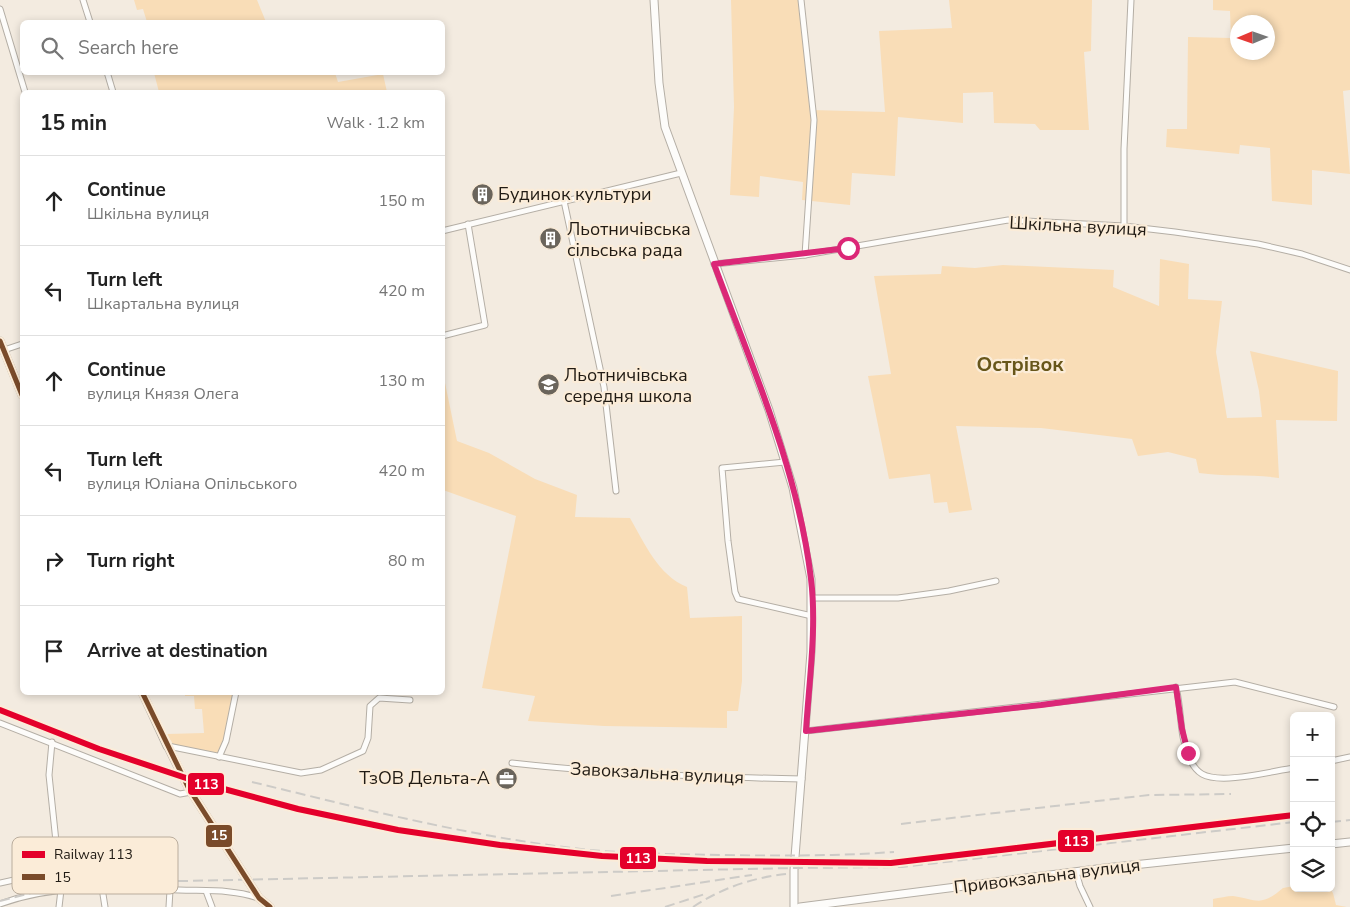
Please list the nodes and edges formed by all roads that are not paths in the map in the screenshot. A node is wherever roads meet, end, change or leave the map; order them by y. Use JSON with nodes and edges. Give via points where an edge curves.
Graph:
{"nodes":[{"id":1,"x":83,"y":0,"type":"edge"},
{"id":2,"x":654,"y":0,"type":"edge"},
{"id":3,"x":801,"y":0,"type":"edge"},
{"id":4,"x":1131,"y":0,"type":"edge"},
{"id":5,"x":0,"y":9,"type":"edge"},
{"id":6,"x":89,"y":20,"type":"edge"},
{"id":7,"x":107,"y":75,"type":"edge"},
{"id":8,"x":24,"y":90,"type":"edge"},
{"id":9,"x":112,"y":90,"type":"edge"},
{"id":10,"x":681,"y":173,"type":"junction"},
{"id":11,"x":564,"y":201,"type":"junction"},
{"id":12,"x":468,"y":224,"type":"junction"},
{"id":13,"x":1124,"y":226,"type":"junction"},
{"id":14,"x":445,"y":230,"type":"edge"},
{"id":15,"x":805,"y":255,"type":"junction"},
{"id":16,"x":714,"y":264,"type":"junction"},
{"id":17,"x":1350,"y":268,"type":"edge"},
{"id":18,"x":445,"y":335,"type":"edge"},
{"id":19,"x":0,"y":341,"type":"edge"},
{"id":20,"x":20,"y":345,"type":"edge"},
{"id":21,"x":4,"y":350,"type":"junction"},
{"id":22,"x":20,"y":390,"type":"edge"},
{"id":23,"x":785,"y":462,"type":"junction"},
{"id":24,"x":616,"y":491,"type":"dead end"},
{"id":25,"x":996,"y":580,"type":"dead end"},
{"id":26,"x":812,"y":598,"type":"junction"},
{"id":27,"x":812,"y":616,"type":"junction"},
{"id":28,"x":1176,"y":687,"type":"junction"},
{"id":29,"x":143,"y":695,"type":"edge"},
{"id":30,"x":235,"y":695,"type":"edge"},
{"id":31,"x":410,"y":700,"type":"dead end"},
{"id":32,"x":1334,"y":707,"type":"dead end"},
{"id":33,"x":0,"y":723,"type":"edge"},
{"id":34,"x":806,"y":731,"type":"junction"},
{"id":35,"x":52,"y":742,"type":"junction"},
{"id":36,"x":168,"y":746,"type":"junction"},
{"id":37,"x":219,"y":757,"type":"junction"},
{"id":38,"x":1350,"y":757,"type":"edge"},
{"id":39,"x":1335,"y":761,"type":"edge"},
{"id":40,"x":512,"y":763,"type":"dead end"},
{"id":41,"x":1290,"y":769,"type":"edge"},
{"id":42,"x":802,"y":779,"type":"junction"},
{"id":43,"x":190,"y":790,"type":"junction"},
{"id":44,"x":56,"y":837,"type":"edge"},
{"id":45,"x":1350,"y":842,"type":"edge"},
{"id":46,"x":1335,"y":844,"type":"edge"},
{"id":47,"x":1290,"y":848,"type":"edge"},
{"id":48,"x":1076,"y":872,"type":"junction"},
{"id":49,"x":178,"y":890,"type":"edge"},
{"id":50,"x":206,"y":891,"type":"junction"},
{"id":51,"x":44,"y":894,"type":"edge"},
{"id":52,"x":61,"y":894,"type":"edge"},
{"id":53,"x":103,"y":894,"type":"edge"},
{"id":54,"x":170,"y":894,"type":"edge"},
{"id":55,"x":259,"y":898,"type":"junction"},
{"id":56,"x":0,"y":904,"type":"edge"},
{"id":57,"x":60,"y":907,"type":"edge"},
{"id":58,"x":105,"y":907,"type":"edge"},
{"id":59,"x":169,"y":907,"type":"edge"},
{"id":60,"x":212,"y":907,"type":"edge"},
{"id":61,"x":270,"y":907,"type":"edge"},
{"id":62,"x":794,"y":907,"type":"edge"},
{"id":63,"x":800,"y":907,"type":"edge"},
{"id":64,"x":1090,"y":907,"type":"edge"}],
"edges":[{"from":1,"to":6,"type":"street"},
{"from":2,"to":10,"type":"street","via":[[658,82],[665,127]]},
{"from":3,"to":15,"type":"street","via":[[814,120]]},
{"from":4,"to":13,"type":"street"},
{"from":5,"to":8,"type":"street"},
{"from":7,"to":9,"type":"street"},
{"from":10,"to":11,"type":"street"},
{"from":10,"to":16,"type":"street"},
{"from":11,"to":12,"type":"street"},
{"from":11,"to":24,"type":"street","via":[[604,387]]},
{"from":12,"to":14,"type":"street"},
{"from":12,"to":18,"type":"street","via":[[485,325]]},
{"from":13,"to":15,"type":"street","name":"Шкільна вулиця","via":[[1008,220]]},
{"from":13,"to":17,"type":"street","name":"Шкільна вулиця","via":[[1258,244]]},
{"from":15,"to":16,"type":"street","name":"Шкільна вулиця"},
{"from":16,"to":23,"type":"street","via":[[763,392]]},
{"from":19,"to":21,"type":"street"},
{"from":20,"to":21,"type":"street"},
{"from":21,"to":22,"type":"street"},
{"from":23,"to":26,"type":"street","via":[[800,518]]},
{"from":23,"to":27,"type":"street","via":[[722,468],[735,592],[738,599]]},
{"from":25,"to":26,"type":"street","via":[[898,598]]},
{"from":26,"to":27,"type":"street"},
{"from":27,"to":34,"type":"street"},
{"from":28,"to":32,"type":"street","via":[[1234,682]]},
{"from":28,"to":34,"type":"street"},
{"from":28,"to":41,"type":"street","via":[[1188,753],[1202,773],[1214,778]]},
{"from":29,"to":36,"type":"street"},
{"from":30,"to":37,"type":"street","via":[[226,741]]},
{"from":31,"to":37,"type":"street","via":[[379,698],[370,706],[364,751],[321,770],[301,774]]},
{"from":33,"to":35,"type":"street"},
{"from":34,"to":42,"type":"street"},
{"from":35,"to":43,"type":"street","via":[[180,794],[185,795]]},
{"from":35,"to":44,"type":"street","via":[[49,775]]},
{"from":36,"to":37,"type":"street"},
{"from":36,"to":43,"type":"street"},
{"from":38,"to":39,"type":"street"},
{"from":40,"to":42,"type":"street","name":"Завокзальна вулиця","via":[[572,770]]},
{"from":42,"to":62,"type":"street"},
{"from":43,"to":55,"type":"street"},
{"from":45,"to":46,"type":"street"},
{"from":47,"to":48,"type":"street","name":"Привокзальна вулиця"},
{"from":48,"to":63,"type":"street","name":"Привокзальна вулиця"},
{"from":48,"to":64,"type":"street"},
{"from":49,"to":50,"type":"street"},
{"from":50,"to":55,"type":"street","via":[[248,894]]},
{"from":50,"to":60,"type":"street"},
{"from":51,"to":56,"type":"street"},
{"from":52,"to":57,"type":"street"},
{"from":53,"to":58,"type":"street"},
{"from":54,"to":59,"type":"street"},
{"from":55,"to":61,"type":"street"}]}
